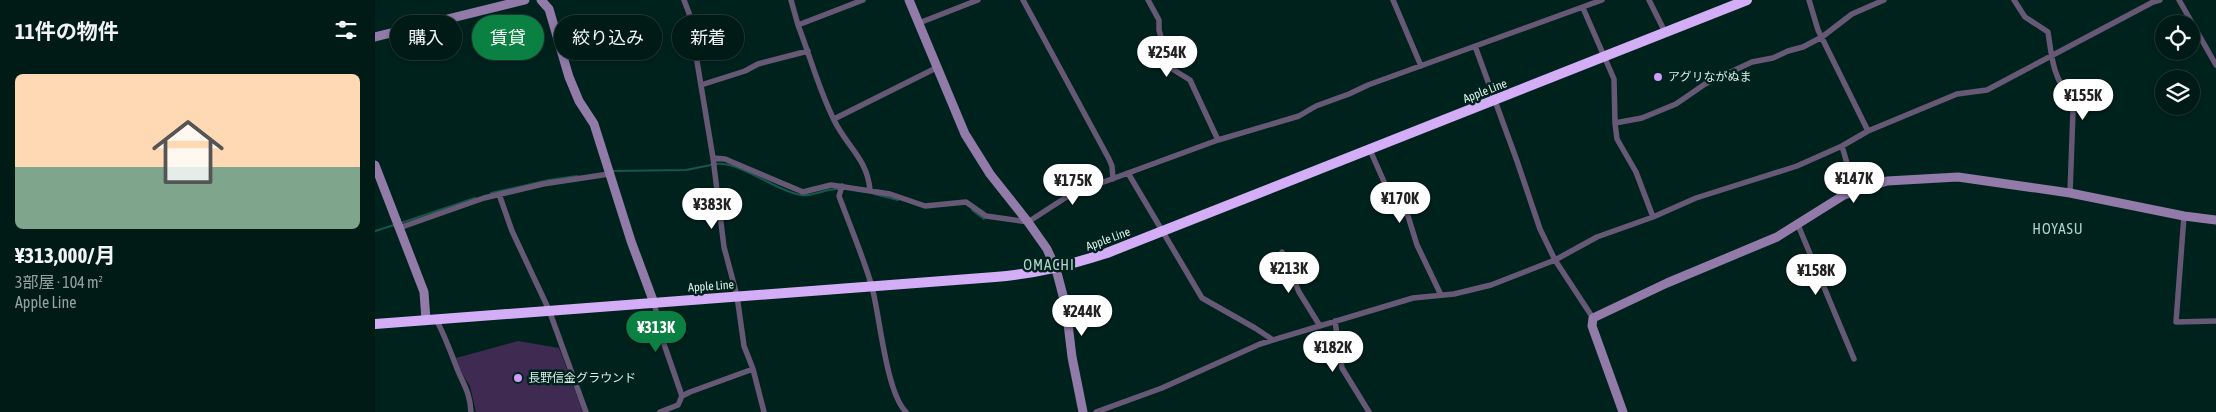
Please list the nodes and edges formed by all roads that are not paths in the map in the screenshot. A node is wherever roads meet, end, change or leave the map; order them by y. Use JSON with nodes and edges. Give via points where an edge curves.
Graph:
{"nodes":[{"id":1,"x":525,"y":0,"type":"edge"},
{"id":2,"x":541,"y":0,"type":"edge"},
{"id":3,"x":683,"y":0,"type":"edge"},
{"id":4,"x":791,"y":0,"type":"edge"},
{"id":5,"x":863,"y":0,"type":"edge"},
{"id":6,"x":909,"y":0,"type":"edge"},
{"id":7,"x":978,"y":0,"type":"edge"},
{"id":8,"x":1023,"y":0,"type":"edge"},
{"id":9,"x":1147,"y":0,"type":"edge"},
{"id":10,"x":1393,"y":0,"type":"edge"},
{"id":11,"x":1601,"y":0,"type":"edge"},
{"id":12,"x":1649,"y":0,"type":"edge"},
{"id":13,"x":1747,"y":0,"type":"edge"},
{"id":14,"x":1809,"y":0,"type":"edge"},
{"id":15,"x":1884,"y":0,"type":"edge"},
{"id":16,"x":2014,"y":0,"type":"edge"},
{"id":17,"x":2160,"y":0,"type":"edge"},
{"id":18,"x":2179,"y":0,"type":"edge"},
{"id":19,"x":513,"y":1,"type":"edge"},
{"id":20,"x":1583,"y":8,"type":"junction"},
{"id":21,"x":919,"y":23,"type":"junction"},
{"id":22,"x":798,"y":25,"type":"junction"},
{"id":23,"x":1665,"y":32,"type":"junction"},
{"id":24,"x":375,"y":37,"type":"edge"},
{"id":25,"x":1822,"y":37,"type":"junction"},
{"id":26,"x":1475,"y":46,"type":"junction"},
{"id":27,"x":808,"y":51,"type":"junction"},
{"id":28,"x":2052,"y":55,"type":"junction"},
{"id":29,"x":1603,"y":57,"type":"junction"},
{"id":30,"x":2216,"y":65,"type":"edge"},
{"id":31,"x":1421,"y":66,"type":"junction"},
{"id":32,"x":938,"y":67,"type":"junction"},
{"id":33,"x":701,"y":85,"type":"junction"},
{"id":34,"x":1496,"y":100,"type":"junction"},
{"id":35,"x":834,"y":119,"type":"junction"},
{"id":36,"x":1615,"y":122,"type":"junction"},
{"id":37,"x":1868,"y":131,"type":"junction"},
{"id":38,"x":1218,"y":140,"type":"junction"},
{"id":39,"x":1842,"y":146,"type":"junction"},
{"id":40,"x":1370,"y":150,"type":"junction"},
{"id":41,"x":713,"y":158,"type":"junction"},
{"id":42,"x":375,"y":165,"type":"edge"},
{"id":43,"x":1128,"y":173,"type":"junction"},
{"id":44,"x":609,"y":174,"type":"junction"},
{"id":45,"x":1113,"y":179,"type":"junction"},
{"id":46,"x":842,"y":186,"type":"junction"},
{"id":47,"x":870,"y":190,"type":"junction"},
{"id":48,"x":1855,"y":191,"type":"junction"},
{"id":49,"x":2070,"y":193,"type":"junction"},
{"id":50,"x":499,"y":194,"type":"junction"},
{"id":51,"x":2184,"y":216,"type":"junction"},
{"id":52,"x":1653,"y":217,"type":"junction"},
{"id":53,"x":2216,"y":220,"type":"edge"},
{"id":54,"x":1028,"y":222,"type":"junction"},
{"id":55,"x":1798,"y":225,"type":"junction"},
{"id":56,"x":399,"y":228,"type":"junction"},
{"id":57,"x":1162,"y":232,"type":"junction"},
{"id":58,"x":1282,"y":252,"type":"dead end"},
{"id":59,"x":1555,"y":260,"type":"junction"},
{"id":60,"x":1056,"y":269,"type":"junction"},
{"id":61,"x":872,"y":286,"type":"junction"},
{"id":62,"x":1441,"y":295,"type":"junction"},
{"id":63,"x":737,"y":296,"type":"junction"},
{"id":64,"x":654,"y":303,"type":"junction"},
{"id":65,"x":549,"y":310,"type":"junction"},
{"id":66,"x":1593,"y":318,"type":"junction"},
{"id":67,"x":431,"y":319,"type":"junction"},
{"id":68,"x":1335,"y":321,"type":"junction"},
{"id":69,"x":2216,"y":321,"type":"edge"},
{"id":70,"x":375,"y":324,"type":"edge"},
{"id":71,"x":1320,"y":326,"type":"junction"},
{"id":72,"x":1273,"y":340,"type":"junction"},
{"id":73,"x":1854,"y":358,"type":"dead end"},
{"id":74,"x":753,"y":369,"type":"junction"},
{"id":75,"x":682,"y":396,"type":"junction"},
{"id":76,"x":471,"y":412,"type":"edge"},
{"id":77,"x":586,"y":412,"type":"edge"},
{"id":78,"x":660,"y":412,"type":"edge"},
{"id":79,"x":764,"y":412,"type":"edge"},
{"id":80,"x":906,"y":412,"type":"edge"},
{"id":81,"x":1083,"y":412,"type":"edge"},
{"id":82,"x":1096,"y":412,"type":"edge"},
{"id":83,"x":1369,"y":412,"type":"edge"},
{"id":84,"x":1623,"y":412,"type":"edge"}],
"edges":[{"from":1,"to":19,"type":"street"},
{"from":2,"to":44,"type":"street","via":[[549,9],[569,77],[593,124]]},
{"from":3,"to":33,"type":"street","via":[[689,13]]},
{"from":4,"to":22,"type":"street"},
{"from":5,"to":22,"type":"street"},
{"from":6,"to":21,"type":"street"},
{"from":7,"to":21,"type":"street"},
{"from":8,"to":45,"type":"street","via":[[1109,159]]},
{"from":9,"to":38,"type":"street","via":[[1159,20],[1169,67],[1190,80]]},
{"from":10,"to":31,"type":"street"},
{"from":11,"to":20,"type":"street"},
{"from":12,"to":23,"type":"street"},
{"from":13,"to":23,"type":"highway","name":"Apple Line"},
{"from":14,"to":25,"type":"street"},
{"from":15,"to":25,"type":"street","via":[[1852,14]]},
{"from":16,"to":28,"type":"street","via":[[2025,17],[2048,32]]},
{"from":17,"to":28,"type":"street"},
{"from":18,"to":30,"type":"street"},
{"from":19,"to":24,"type":"street"},
{"from":20,"to":26,"type":"street"},
{"from":20,"to":29,"type":"street"},
{"from":21,"to":32,"type":"street"},
{"from":22,"to":27,"type":"street"},
{"from":23,"to":29,"type":"highway","name":"Apple Line"},
{"from":25,"to":36,"type":"street","via":[[1773,58],[1752,62],[1705,84],[1676,104],[1642,118]]},
{"from":25,"to":37,"type":"street"},
{"from":26,"to":31,"type":"street"},
{"from":26,"to":34,"type":"street"},
{"from":27,"to":33,"type":"street","via":[[758,64]]},
{"from":27,"to":35,"type":"street"},
{"from":28,"to":37,"type":"street","via":[[1987,90],[1957,94]]},
{"from":28,"to":49,"type":"street","via":[[2058,78],[2069,94],[2073,108]]},
{"from":29,"to":34,"type":"highway","name":"Apple Line"},
{"from":29,"to":36,"type":"street","via":[[1614,79]]},
{"from":31,"to":38,"type":"street","via":[[1368,84],[1299,116]]},
{"from":32,"to":35,"type":"street"},
{"from":32,"to":54,"type":"street","via":[[965,134],[990,174]]},
{"from":33,"to":41,"type":"street"},
{"from":34,"to":40,"type":"highway","name":"Apple Line"},
{"from":34,"to":59,"type":"street","via":[[1540,229]]},
{"from":35,"to":47,"type":"street","via":[[850,148],[859,155],[869,175]]},
{"from":36,"to":52,"type":"street","via":[[1617,139],[1637,172]]},
{"from":37,"to":39,"type":"street"},
{"from":38,"to":43,"type":"street"},
{"from":39,"to":48,"type":"street"},
{"from":39,"to":52,"type":"street","via":[[1797,166],[1696,198]]},
{"from":40,"to":57,"type":"highway","name":"Apple Line"},
{"from":40,"to":62,"type":"street","via":[[1389,192],[1408,216],[1417,245]]},
{"from":41,"to":46,"type":"street","via":[[725,159],[803,192],[831,185]]},
{"from":41,"to":63,"type":"street","via":[[724,247]]},
{"from":42,"to":56,"type":"street"},
{"from":43,"to":45,"type":"street"},
{"from":43,"to":57,"type":"street"},
{"from":44,"to":50,"type":"street"},
{"from":44,"to":64,"type":"street"},
{"from":45,"to":54,"type":"street","via":[[1065,198]]},
{"from":46,"to":47,"type":"street"},
{"from":46,"to":61,"type":"street","via":[[839,196]]},
{"from":47,"to":54,"type":"street","via":[[925,206],[966,202],[986,216]]},
{"from":48,"to":49,"type":"street","via":[[1887,181],[1958,177]]},
{"from":48,"to":55,"type":"street"},
{"from":49,"to":51,"type":"street"},
{"from":50,"to":56,"type":"street"},
{"from":50,"to":65,"type":"street","via":[[512,232]]},
{"from":51,"to":53,"type":"street"},
{"from":51,"to":69,"type":"street","via":[[2176,322]]},
{"from":52,"to":59,"type":"street","via":[[1597,237]]},
{"from":54,"to":60,"type":"street","via":[[1047,249]]},
{"from":55,"to":66,"type":"street"},
{"from":55,"to":73,"type":"street"},
{"from":56,"to":67,"type":"street"},
{"from":57,"to":60,"type":"highway","name":"Apple Line"},
{"from":57,"to":72,"type":"street","via":[[1202,298]]},
{"from":58,"to":71,"type":"street","via":[[1299,292]]},
{"from":59,"to":62,"type":"street","via":[[1491,285]]},
{"from":59,"to":66,"type":"street"},
{"from":60,"to":61,"type":"highway","name":"Apple Line","via":[[1031,274]]},
{"from":60,"to":81,"type":"street","via":[[1067,307],[1072,357]]},
{"from":61,"to":63,"type":"highway","name":"Apple Line"},
{"from":61,"to":80,"type":"street","via":[[892,385],[899,406]]},
{"from":62,"to":68,"type":"street","via":[[1413,298]]},
{"from":63,"to":64,"type":"highway","name":"Apple Line"},
{"from":63,"to":74,"type":"street","via":[[744,346]]},
{"from":64,"to":65,"type":"highway","name":"Apple Line"},
{"from":64,"to":75,"type":"street"},
{"from":65,"to":67,"type":"highway","name":"Apple Line"},
{"from":65,"to":77,"type":"street"},
{"from":66,"to":84,"type":"street","via":[[1592,326]]},
{"from":67,"to":70,"type":"highway","name":"Apple Line"},
{"from":67,"to":76,"type":"street","via":[[448,342],[470,394]]},
{"from":68,"to":71,"type":"street"},
{"from":68,"to":83,"type":"street","via":[[1342,368]]},
{"from":71,"to":72,"type":"street"},
{"from":72,"to":82,"type":"street","via":[[1162,388]]},
{"from":74,"to":75,"type":"street"},
{"from":74,"to":79,"type":"street"},
{"from":75,"to":78,"type":"street","via":[[678,405]]}]}
